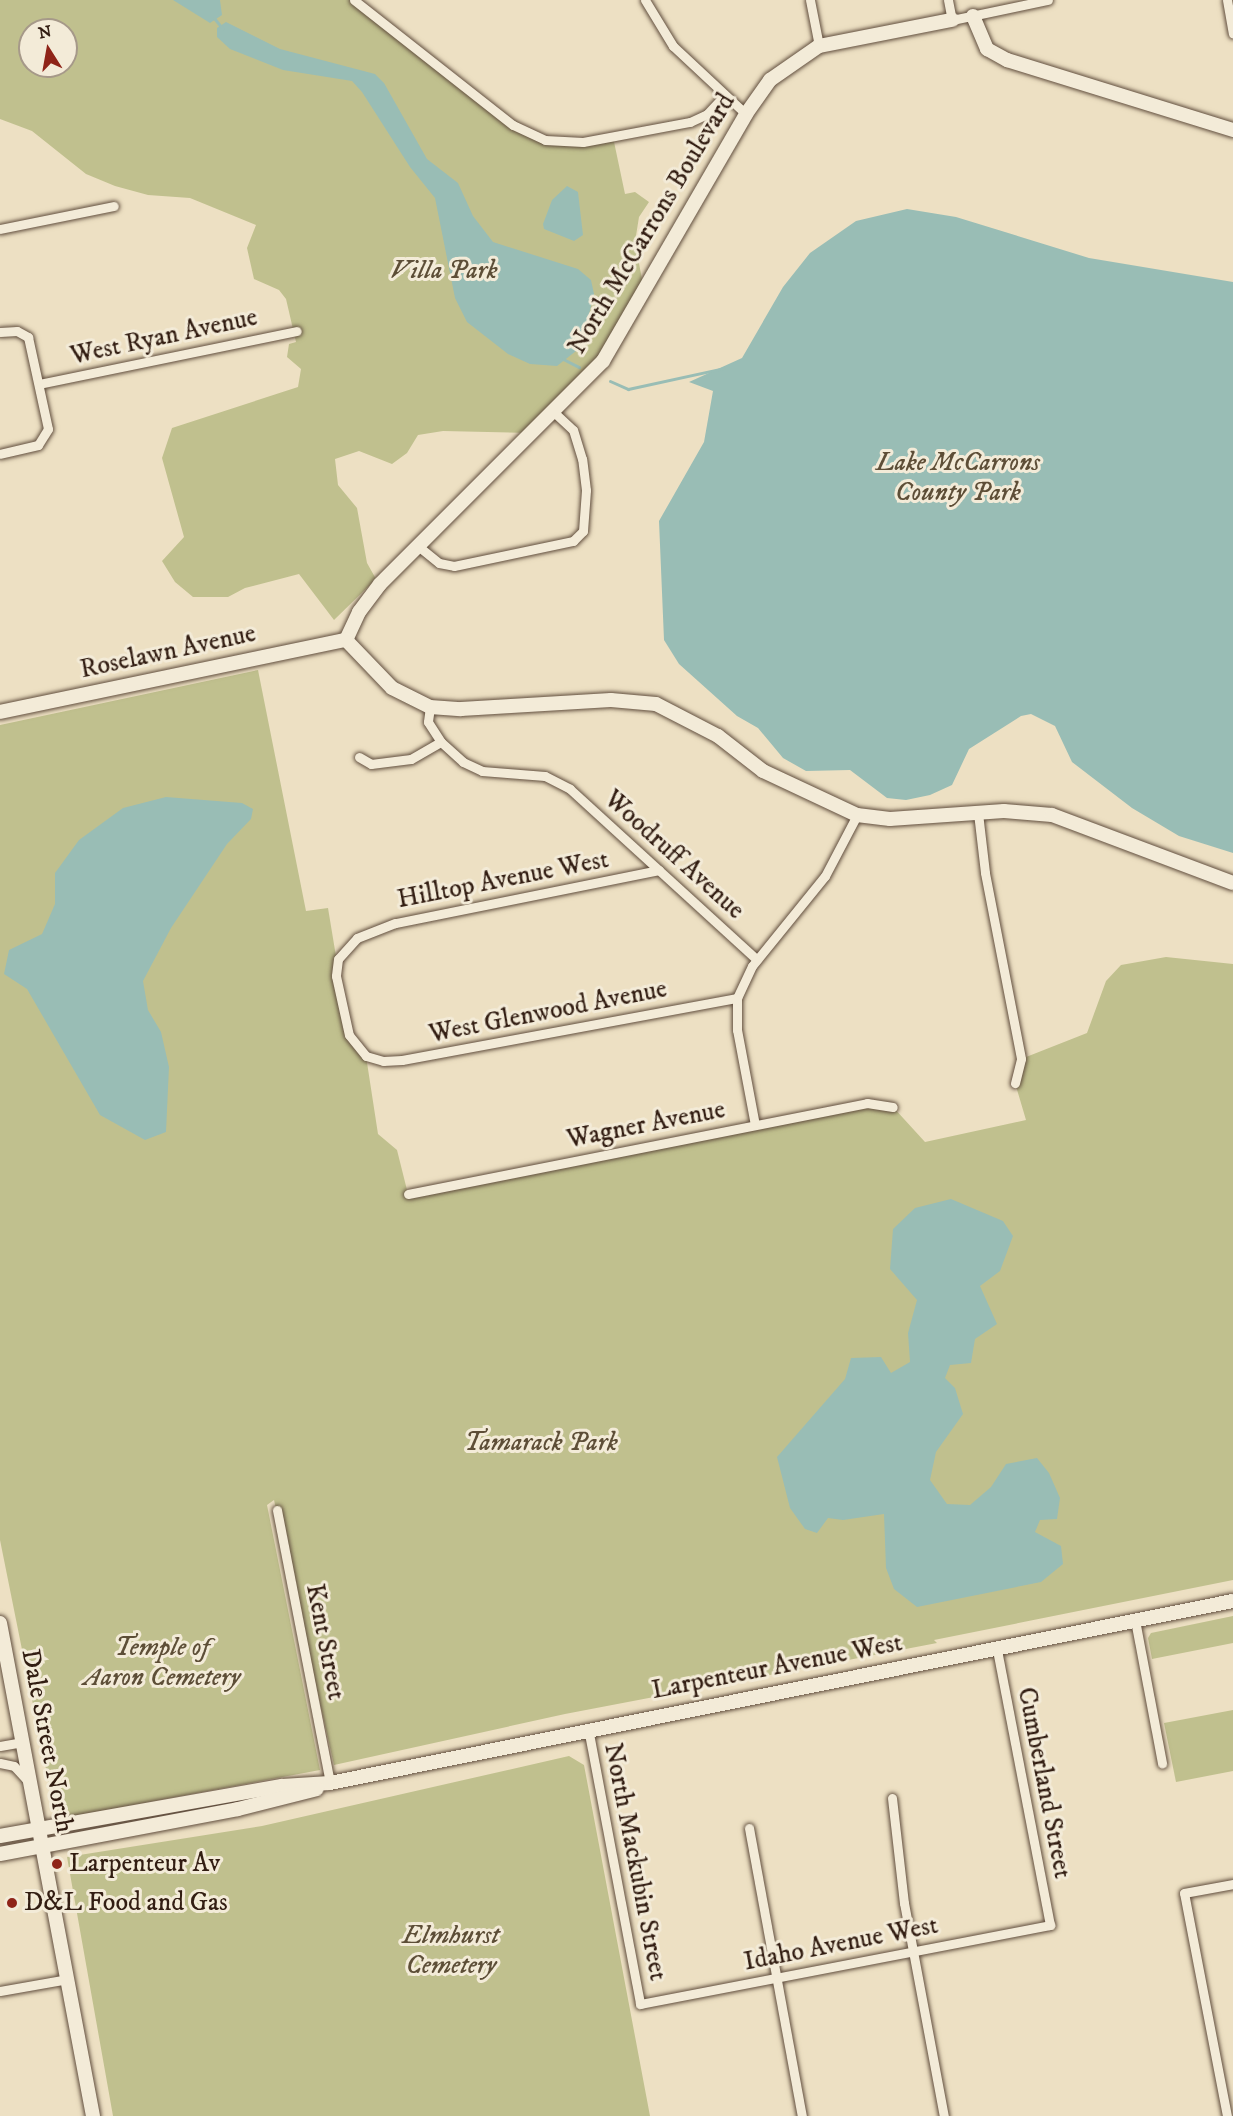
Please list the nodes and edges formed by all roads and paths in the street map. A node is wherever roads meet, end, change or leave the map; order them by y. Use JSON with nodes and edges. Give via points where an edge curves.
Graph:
{"nodes":[{"id":1,"x":354,"y":0,"type":"edge"},
{"id":2,"x":645,"y":0,"type":"edge"},
{"id":3,"x":810,"y":0,"type":"edge"},
{"id":4,"x":948,"y":0,"type":"edge"},
{"id":5,"x":1048,"y":0,"type":"edge"},
{"id":6,"x":1227,"y":0,"type":"edge"},
{"id":7,"x":1024,"y":2,"type":"edge"},
{"id":8,"x":973,"y":16,"type":"junction"},
{"id":9,"x":952,"y":20,"type":"junction"},
{"id":10,"x":1233,"y":33,"type":"edge"},
{"id":11,"x":819,"y":46,"type":"junction"},
{"id":12,"x":724,"y":96,"type":"junction"},
{"id":13,"x":746,"y":114,"type":"junction"},
{"id":14,"x":1233,"y":130,"type":"edge"},
{"id":15,"x":114,"y":206,"type":"dead end"},
{"id":16,"x":0,"y":229,"type":"edge"},
{"id":17,"x":297,"y":331,"type":"dead end"},
{"id":18,"x":0,"y":332,"type":"edge"},
{"id":19,"x":39,"y":384,"type":"junction"},
{"id":20,"x":554,"y":412,"type":"junction"},
{"id":21,"x":0,"y":454,"type":"edge"},
{"id":22,"x":418,"y":546,"type":"junction"},
{"id":23,"x":346,"y":640,"type":"junction"},
{"id":24,"x":430,"y":707,"type":"junction"},
{"id":25,"x":0,"y":712,"type":"edge"},
{"id":26,"x":441,"y":742,"type":"junction"},
{"id":27,"x":359,"y":757,"type":"dead end"},
{"id":28,"x":978,"y":813,"type":"junction"},
{"id":29,"x":857,"y":815,"type":"junction"},
{"id":30,"x":659,"y":870,"type":"junction"},
{"id":31,"x":1233,"y":883,"type":"edge"},
{"id":32,"x":757,"y":960,"type":"junction"},
{"id":33,"x":737,"y":998,"type":"junction"},
{"id":34,"x":366,"y":1056,"type":"joint"},
{"id":35,"x":1015,"y":1083,"type":"dead end"},
{"id":36,"x":893,"y":1107,"type":"dead end"},
{"id":37,"x":755,"y":1125,"type":"junction"},
{"id":38,"x":408,"y":1194,"type":"dead end"},
{"id":39,"x":277,"y":1510,"type":"dead end"},
{"id":40,"x":1233,"y":1600,"type":"edge"},
{"id":41,"x":1135,"y":1620,"type":"junction"},
{"id":42,"x":0,"y":1623,"type":"edge"},
{"id":43,"x":997,"y":1649,"type":"junction"},
{"id":44,"x":588,"y":1728,"type":"junction"},
{"id":45,"x":23,"y":1742,"type":"junction"},
{"id":46,"x":0,"y":1746,"type":"edge"},
{"id":47,"x":1162,"y":1763,"type":"dead end"},
{"id":48,"x":0,"y":1764,"type":"edge"},
{"id":49,"x":330,"y":1783,"type":"junction"},
{"id":50,"x":32,"y":1785,"type":"junction"},
{"id":51,"x":892,"y":1798,"type":"dead end"},
{"id":52,"x":749,"y":1828,"type":"dead end"},
{"id":53,"x":40,"y":1829,"type":"junction"},
{"id":54,"x":0,"y":1836,"type":"edge"},
{"id":55,"x":43,"y":1846,"type":"junction"},
{"id":56,"x":0,"y":1854,"type":"edge"},
{"id":57,"x":1233,"y":1884,"type":"edge"},
{"id":58,"x":1050,"y":1925,"type":"joint"},
{"id":59,"x":914,"y":1951,"type":"junction"},
{"id":60,"x":777,"y":1978,"type":"junction"},
{"id":61,"x":68,"y":1979,"type":"junction"},
{"id":62,"x":0,"y":1991,"type":"edge"},
{"id":63,"x":640,"y":2004,"type":"joint"},
{"id":64,"x":93,"y":2116,"type":"edge"},
{"id":65,"x":802,"y":2116,"type":"edge"},
{"id":66,"x":944,"y":2116,"type":"edge"},
{"id":67,"x":1227,"y":2116,"type":"edge"}],
"edges":[{"from":1,"to":12,"type":"street","via":[[513,124],[544,140],[583,142],[690,122],[706,114]]},
{"from":2,"to":12,"type":"street","via":[[673,46]]},
{"from":3,"to":11,"type":"street"},
{"from":4,"to":9,"type":"street"},
{"from":5,"to":7,"type":"street"},
{"from":6,"to":10,"type":"street"},
{"from":7,"to":8,"type":"street"},
{"from":8,"to":9,"type":"street"},
{"from":8,"to":14,"type":"street","via":[[987,49],[1007,60]]},
{"from":9,"to":11,"type":"street","name":"North McCarrons Boulevard"},
{"from":11,"to":13,"type":"street","name":"North McCarrons Boulevard","via":[[780,70]]},
{"from":12,"to":13,"type":"street"},
{"from":13,"to":20,"type":"street","name":"North McCarrons Boulevard","via":[[603,361]]},
{"from":15,"to":16,"type":"street"},
{"from":17,"to":19,"type":"street","name":"West Ryan Avenue"},
{"from":18,"to":19,"type":"street","via":[[23,333],[30,342]]},
{"from":19,"to":21,"type":"street","via":[[48,429],[45,439],[33,447]]},
{"from":20,"to":22,"type":"street","name":"North McCarrons Boulevard"},
{"from":20,"to":22,"type":"street","via":[[573,430],[582,459],[586,490],[583,531],[573,541],[454,566],[439,562]]},
{"from":22,"to":23,"type":"street","name":"North McCarrons Boulevard","via":[[367,599]]},
{"from":23,"to":24,"type":"street","via":[[392,688]]},
{"from":23,"to":25,"type":"street","name":"Roselawn Avenue"},
{"from":24,"to":26,"type":"street","name":"Woodruff Avenue","via":[[428,722]]},
{"from":24,"to":29,"type":"street","via":[[461,709],[611,700],[656,704],[718,736],[763,771]]},
{"from":26,"to":27,"type":"street","via":[[411,759],[371,764]]},
{"from":26,"to":30,"type":"street","name":"Woodruff Avenue","via":[[463,762],[482,771],[531,773],[558,781]]},
{"from":28,"to":29,"type":"street","via":[[890,819]]},
{"from":28,"to":31,"type":"street","via":[[1052,815]]},
{"from":28,"to":35,"type":"street","via":[[985,873],[1021,1059]]},
{"from":29,"to":32,"type":"street","via":[[840,852],[808,900]]},
{"from":30,"to":32,"type":"street","name":"Woodruff Avenue"},
{"from":30,"to":34,"type":"street","name":"Hilltop Avenue West","via":[[395,922],[357,938],[338,959],[336,976],[349,1035]]},
{"from":32,"to":33,"type":"street"},
{"from":33,"to":34,"type":"street","name":"West Glenwood Avenue","via":[[402,1060],[383,1061]]},
{"from":33,"to":37,"type":"street","via":[[737,1030]]},
{"from":36,"to":37,"type":"street","name":"Wagner Avenue","via":[[867,1103]]},
{"from":37,"to":38,"type":"street","name":"Wagner Avenue"},
{"from":39,"to":49,"type":"street","name":"Kent Street"},
{"from":40,"to":41,"type":"street","name":"Larpenteur Avenue West"},
{"from":41,"to":43,"type":"street","name":"Larpenteur Avenue West"},
{"from":41,"to":47,"type":"street"},
{"from":42,"to":45,"type":"street","name":"Dale Street North"},
{"from":43,"to":44,"type":"street","name":"Larpenteur Avenue West"},
{"from":43,"to":58,"type":"street","name":"Cumberland Street"},
{"from":44,"to":49,"type":"street","name":"Larpenteur Avenue West"},
{"from":44,"to":63,"type":"street","name":"North Mackubin Street"},
{"from":45,"to":46,"type":"street"},
{"from":45,"to":50,"type":"street","name":"Dale Street North"},
{"from":48,"to":50,"type":"street","via":[[14,1766]]},
{"from":49,"to":53,"type":"street","name":"Larpenteur Avenue West","via":[[282,1786]]},
{"from":49,"to":55,"type":"street","name":"Larpenteur Avenue West","via":[[238,1809]]},
{"from":50,"to":53,"type":"street","name":"Dale Street North"},
{"from":51,"to":59,"type":"street"},
{"from":52,"to":60,"type":"street"},
{"from":53,"to":54,"type":"street","name":"Larpenteur Avenue West"},
{"from":53,"to":55,"type":"street","name":"Dale Street North"},
{"from":55,"to":56,"type":"street","name":"Larpenteur Avenue West"},
{"from":55,"to":61,"type":"street","name":"Dale Street North"},
{"from":57,"to":67,"type":"street","via":[[1184,1893]]},
{"from":58,"to":59,"type":"street","name":"Idaho Avenue West"},
{"from":59,"to":60,"type":"street","name":"Idaho Avenue West"},
{"from":59,"to":66,"type":"street"},
{"from":60,"to":63,"type":"street","name":"Idaho Avenue West"},
{"from":60,"to":65,"type":"street"},
{"from":61,"to":62,"type":"street"},
{"from":61,"to":64,"type":"street","name":"Dale Street North"}]}
